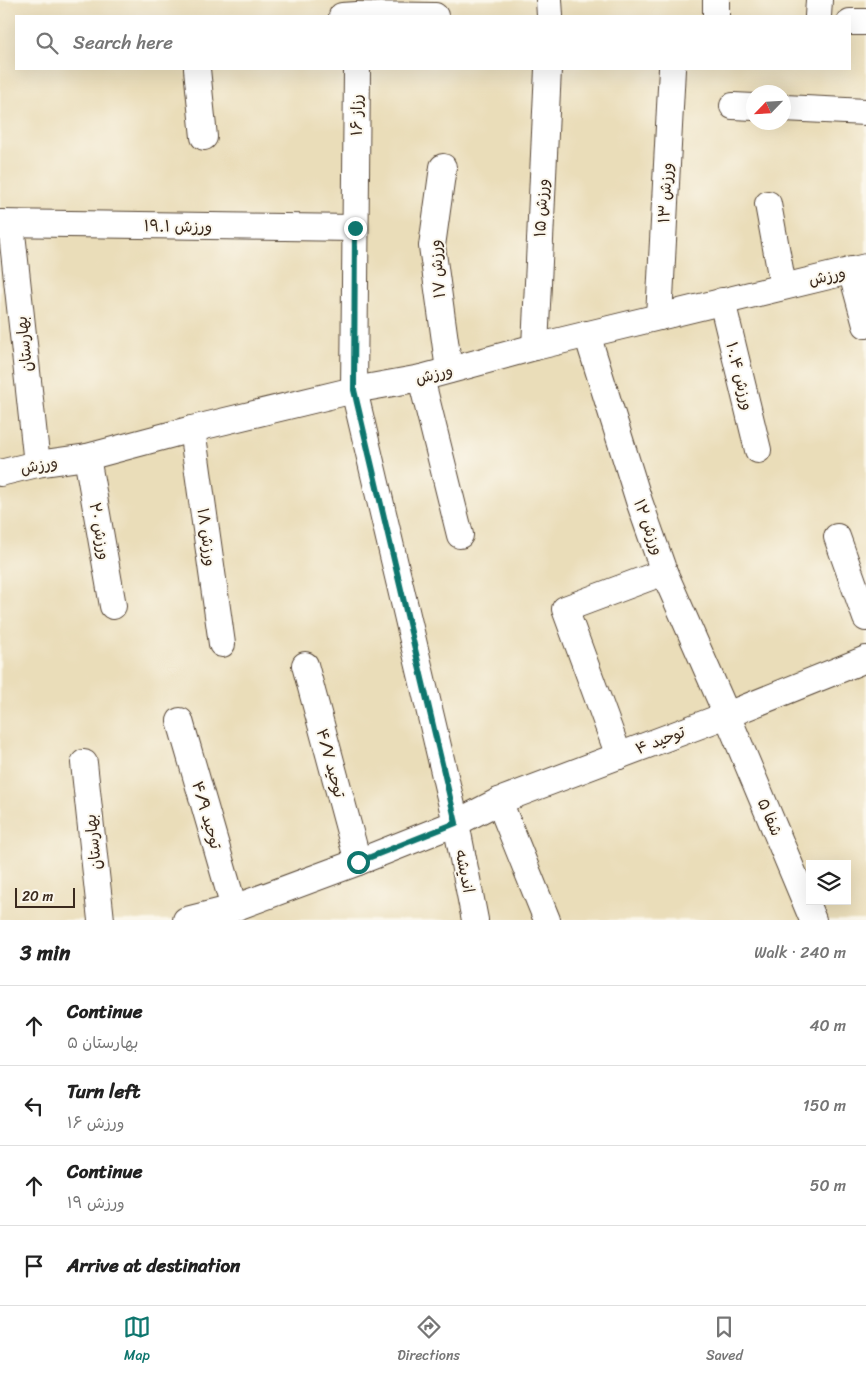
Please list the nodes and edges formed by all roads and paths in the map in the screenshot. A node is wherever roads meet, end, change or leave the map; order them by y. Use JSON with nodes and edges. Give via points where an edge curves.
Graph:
{"nodes":[{"id":1,"x":549,"y":0,"type":"edge"},
{"id":2,"x":716,"y":0,"type":"edge"},
{"id":3,"x":819,"y":0,"type":"edge"},
{"id":4,"x":353,"y":12,"type":"edge"},
{"id":5,"x":414,"y":15,"type":"edge"},
{"id":6,"x":550,"y":15,"type":"edge"},
{"id":7,"x":716,"y":15,"type":"edge"},
{"id":8,"x":818,"y":15,"type":"edge"},
{"id":9,"x":851,"y":22,"type":"edge"},
{"id":10,"x":866,"y":22,"type":"edge"},
{"id":11,"x":197,"y":70,"type":"edge"},
{"id":12,"x":357,"y":70,"type":"edge"},
{"id":13,"x":548,"y":70,"type":"edge"},
{"id":14,"x":672,"y":70,"type":"edge"},
{"id":15,"x":791,"y":108,"type":"edge"},
{"id":16,"x":866,"y":112,"type":"edge"},
{"id":17,"x":204,"y":137,"type":"dead end"},
{"id":18,"x":443,"y":167,"type":"dead end"},
{"id":19,"x":768,"y":204,"type":"dead end"},
{"id":20,"x":5,"y":224,"type":"edge"},
{"id":21,"x":355,"y":228,"type":"junction"},
{"id":22,"x":858,"y":269,"type":"edge"},
{"id":23,"x":784,"y":286,"type":"junction"},
{"id":24,"x":722,"y":302,"type":"junction"},
{"id":25,"x":658,"y":317,"type":"junction"},
{"id":26,"x":866,"y":325,"type":"edge"},
{"id":27,"x":587,"y":334,"type":"junction"},
{"id":28,"x":535,"y":347,"type":"junction"},
{"id":29,"x":449,"y":370,"type":"junction"},
{"id":30,"x":421,"y":378,"type":"junction"},
{"id":31,"x":354,"y":390,"type":"junction"},
{"id":32,"x":192,"y":429,"type":"junction"},
{"id":33,"x":758,"y":450,"type":"dead end"},
{"id":34,"x":86,"y":457,"type":"junction"},
{"id":35,"x":37,"y":464,"type":"junction"},
{"id":36,"x":0,"y":473,"type":"edge"},
{"id":37,"x":460,"y":536,"type":"dead end"},
{"id":38,"x":837,"y":537,"type":"dead end"},
{"id":39,"x":664,"y":572,"type":"junction"},
{"id":40,"x":113,"y":606,"type":"dead end"},
{"id":41,"x":866,"y":618,"type":"edge"},
{"id":42,"x":222,"y":644,"type":"dead end"},
{"id":43,"x":866,"y":659,"type":"edge"},
{"id":44,"x":305,"y":665,"type":"dead end"},
{"id":45,"x":727,"y":714,"type":"junction"},
{"id":46,"x":180,"y":721,"type":"dead end"},
{"id":47,"x":619,"y":756,"type":"junction"},
{"id":48,"x":84,"y":763,"type":"dead end"},
{"id":49,"x":499,"y":801,"type":"junction"},
{"id":50,"x":456,"y":823,"type":"junction"},
{"id":51,"x":358,"y":862,"type":"junction"},
{"id":52,"x":234,"y":908,"type":"junction"},
{"id":53,"x":101,"y":920,"type":"edge"},
{"id":54,"x":186,"y":920,"type":"edge"},
{"id":55,"x":475,"y":920,"type":"edge"},
{"id":56,"x":547,"y":920,"type":"edge"},
{"id":57,"x":813,"y":920,"type":"edge"}],
"edges":[{"from":1,"to":6,"type":"street"},
{"from":2,"to":7,"type":"street"},
{"from":3,"to":8,"type":"street"},
{"from":4,"to":5,"type":"street"},
{"from":9,"to":10,"type":"street"},
{"from":11,"to":17,"type":"street"},
{"from":12,"to":21,"type":"street","name":"رزاز ۱۶"},
{"from":13,"to":28,"type":"street","name":"ورزش ۱۵"},
{"from":14,"to":25,"type":"street","name":"ورزش ۱۳"},
{"from":15,"to":16,"type":"street"},
{"from":18,"to":29,"type":"street","name":"ورزش ۱۷","via":[[432,246]]},
{"from":19,"to":23,"type":"street"},
{"from":20,"to":21,"type":"street","name":"ورزش ۱۹.۱"},
{"from":20,"to":35,"type":"street","name":"بهارستان"},
{"from":21,"to":31,"type":"street","name":"رزاز ۱۶"},
{"from":22,"to":23,"type":"street","name":"ورزش"},
{"from":22,"to":26,"type":"street"},
{"from":23,"to":24,"type":"street","name":"ورزش"},
{"from":24,"to":25,"type":"street","name":"ورزش"},
{"from":24,"to":33,"type":"street","name":"ورزش ۱۰.۴"},
{"from":25,"to":27,"type":"street","name":"ورزش"},
{"from":27,"to":28,"type":"street","name":"ورزش"},
{"from":27,"to":39,"type":"street","name":"ورزش ۱۲"},
{"from":28,"to":29,"type":"street","name":"ورزش"},
{"from":29,"to":30,"type":"street","name":"ورزش"},
{"from":30,"to":31,"type":"street","name":"ورزش"},
{"from":30,"to":37,"type":"street"},
{"from":31,"to":32,"type":"street","name":"ورزش"},
{"from":31,"to":50,"type":"street","name":"اندیشه"},
{"from":32,"to":34,"type":"street","name":"ورزش"},
{"from":32,"to":42,"type":"street","name":"ورزش ۱۸"},
{"from":34,"to":35,"type":"street","name":"ورزش"},
{"from":34,"to":40,"type":"street","name":"ورزش ۲۰"},
{"from":35,"to":36,"type":"street","name":"ورزش"},
{"from":38,"to":41,"type":"street"},
{"from":39,"to":45,"type":"street","name":"ورزش ۱۲"},
{"from":39,"to":47,"type":"street","via":[[565,609]]},
{"from":43,"to":45,"type":"street","name":"توحید ۴"},
{"from":44,"to":51,"type":"street","name":"توحید ۴/۷"},
{"from":45,"to":47,"type":"street","name":"توحید ۴"},
{"from":45,"to":57,"type":"street","name":"شفا ۵"},
{"from":46,"to":52,"type":"street","name":"توحید ۴/۹"},
{"from":47,"to":49,"type":"street","name":"توحید ۴"},
{"from":48,"to":53,"type":"street","name":"بهارستان"},
{"from":49,"to":50,"type":"street","name":"توحید ۴"},
{"from":49,"to":56,"type":"street"},
{"from":50,"to":51,"type":"street","name":"توحید ۴"},
{"from":50,"to":55,"type":"street","name":"اندیشه"},
{"from":51,"to":52,"type":"street","name":"توحید ۴"},
{"from":52,"to":54,"type":"street","name":"توحید ۴"}]}
